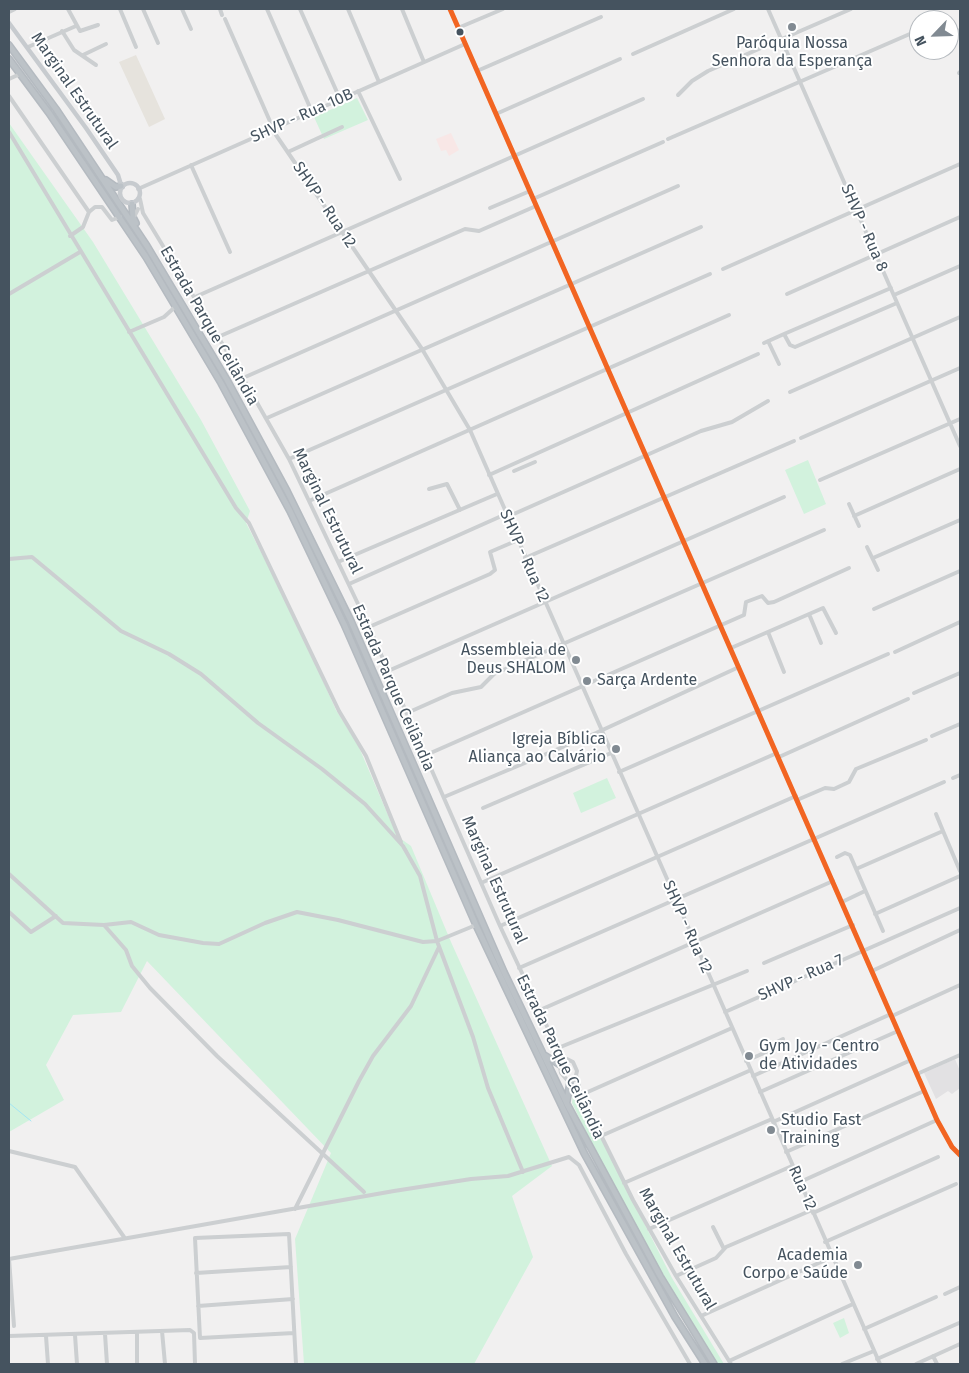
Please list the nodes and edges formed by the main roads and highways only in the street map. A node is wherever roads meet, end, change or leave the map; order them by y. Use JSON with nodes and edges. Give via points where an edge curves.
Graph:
{"nodes":[{"id":1,"x":9,"y":23,"type":"edge"},
{"id":2,"x":9,"y":45,"type":"edge"},
{"id":3,"x":9,"y":59,"type":"edge"},
{"id":4,"x":96,"y":167,"type":"junction"},
{"id":5,"x":118,"y":176,"type":"junction"},
{"id":6,"x":126,"y":182,"type":"junction"},
{"id":7,"x":121,"y":186,"type":"junction"},
{"id":8,"x":132,"y":204,"type":"junction"},
{"id":9,"x":147,"y":246,"type":"junction"},
{"id":10,"x":542,"y":1050,"type":"junction"},
{"id":11,"x":560,"y":1064,"type":"road end"},
{"id":12,"x":571,"y":1082,"type":"road end"},
{"id":13,"x":567,"y":1104,"type":"junction"},
{"id":14,"x":705,"y":1364,"type":"edge"},
{"id":15,"x":714,"y":1364,"type":"edge"}],
"edges":[{"from":1,"to":5,"type":"main road","name":"Marginal Estrutural"},
{"from":2,"to":4,"type":"highway","name":"Estrada Parque Ceilândia"},
{"from":3,"to":14,"type":"highway","name":"Estrada Parque Ceilândia","via":[[120,217],[176,307],[290,512],[344,624],[476,926],[584,1153],[670,1309]]},
{"from":4,"to":7,"type":"highway","via":[[110,184]]},
{"from":4,"to":9,"type":"highway","name":"Estrada Parque Ceilândia"},
{"from":5,"to":6,"type":"main road","name":"Marginal Estrutural"},
{"from":5,"to":7,"type":"main road","name":"Marginal Estrutural"},
{"from":6,"to":7,"type":"main road"},
{"from":6,"to":8,"type":"main road","via":[[138,189],[140,199]]},
{"from":7,"to":8,"type":"main road","via":[[121,197]]},
{"from":8,"to":9,"type":"highway","via":[[133,219]]},
{"from":9,"to":10,"type":"highway","name":"Estrada Parque Ceilândia","via":[[227,380],[315,547]]},
{"from":10,"to":11,"type":"highway","via":[[546,1057]]},
{"from":10,"to":13,"type":"highway","name":"Estrada Parque Ceilândia"},
{"from":12,"to":13,"type":"highway"},
{"from":13,"to":15,"type":"highway","name":"Estrada Parque Ceilândia","via":[[660,1276]]}]}
